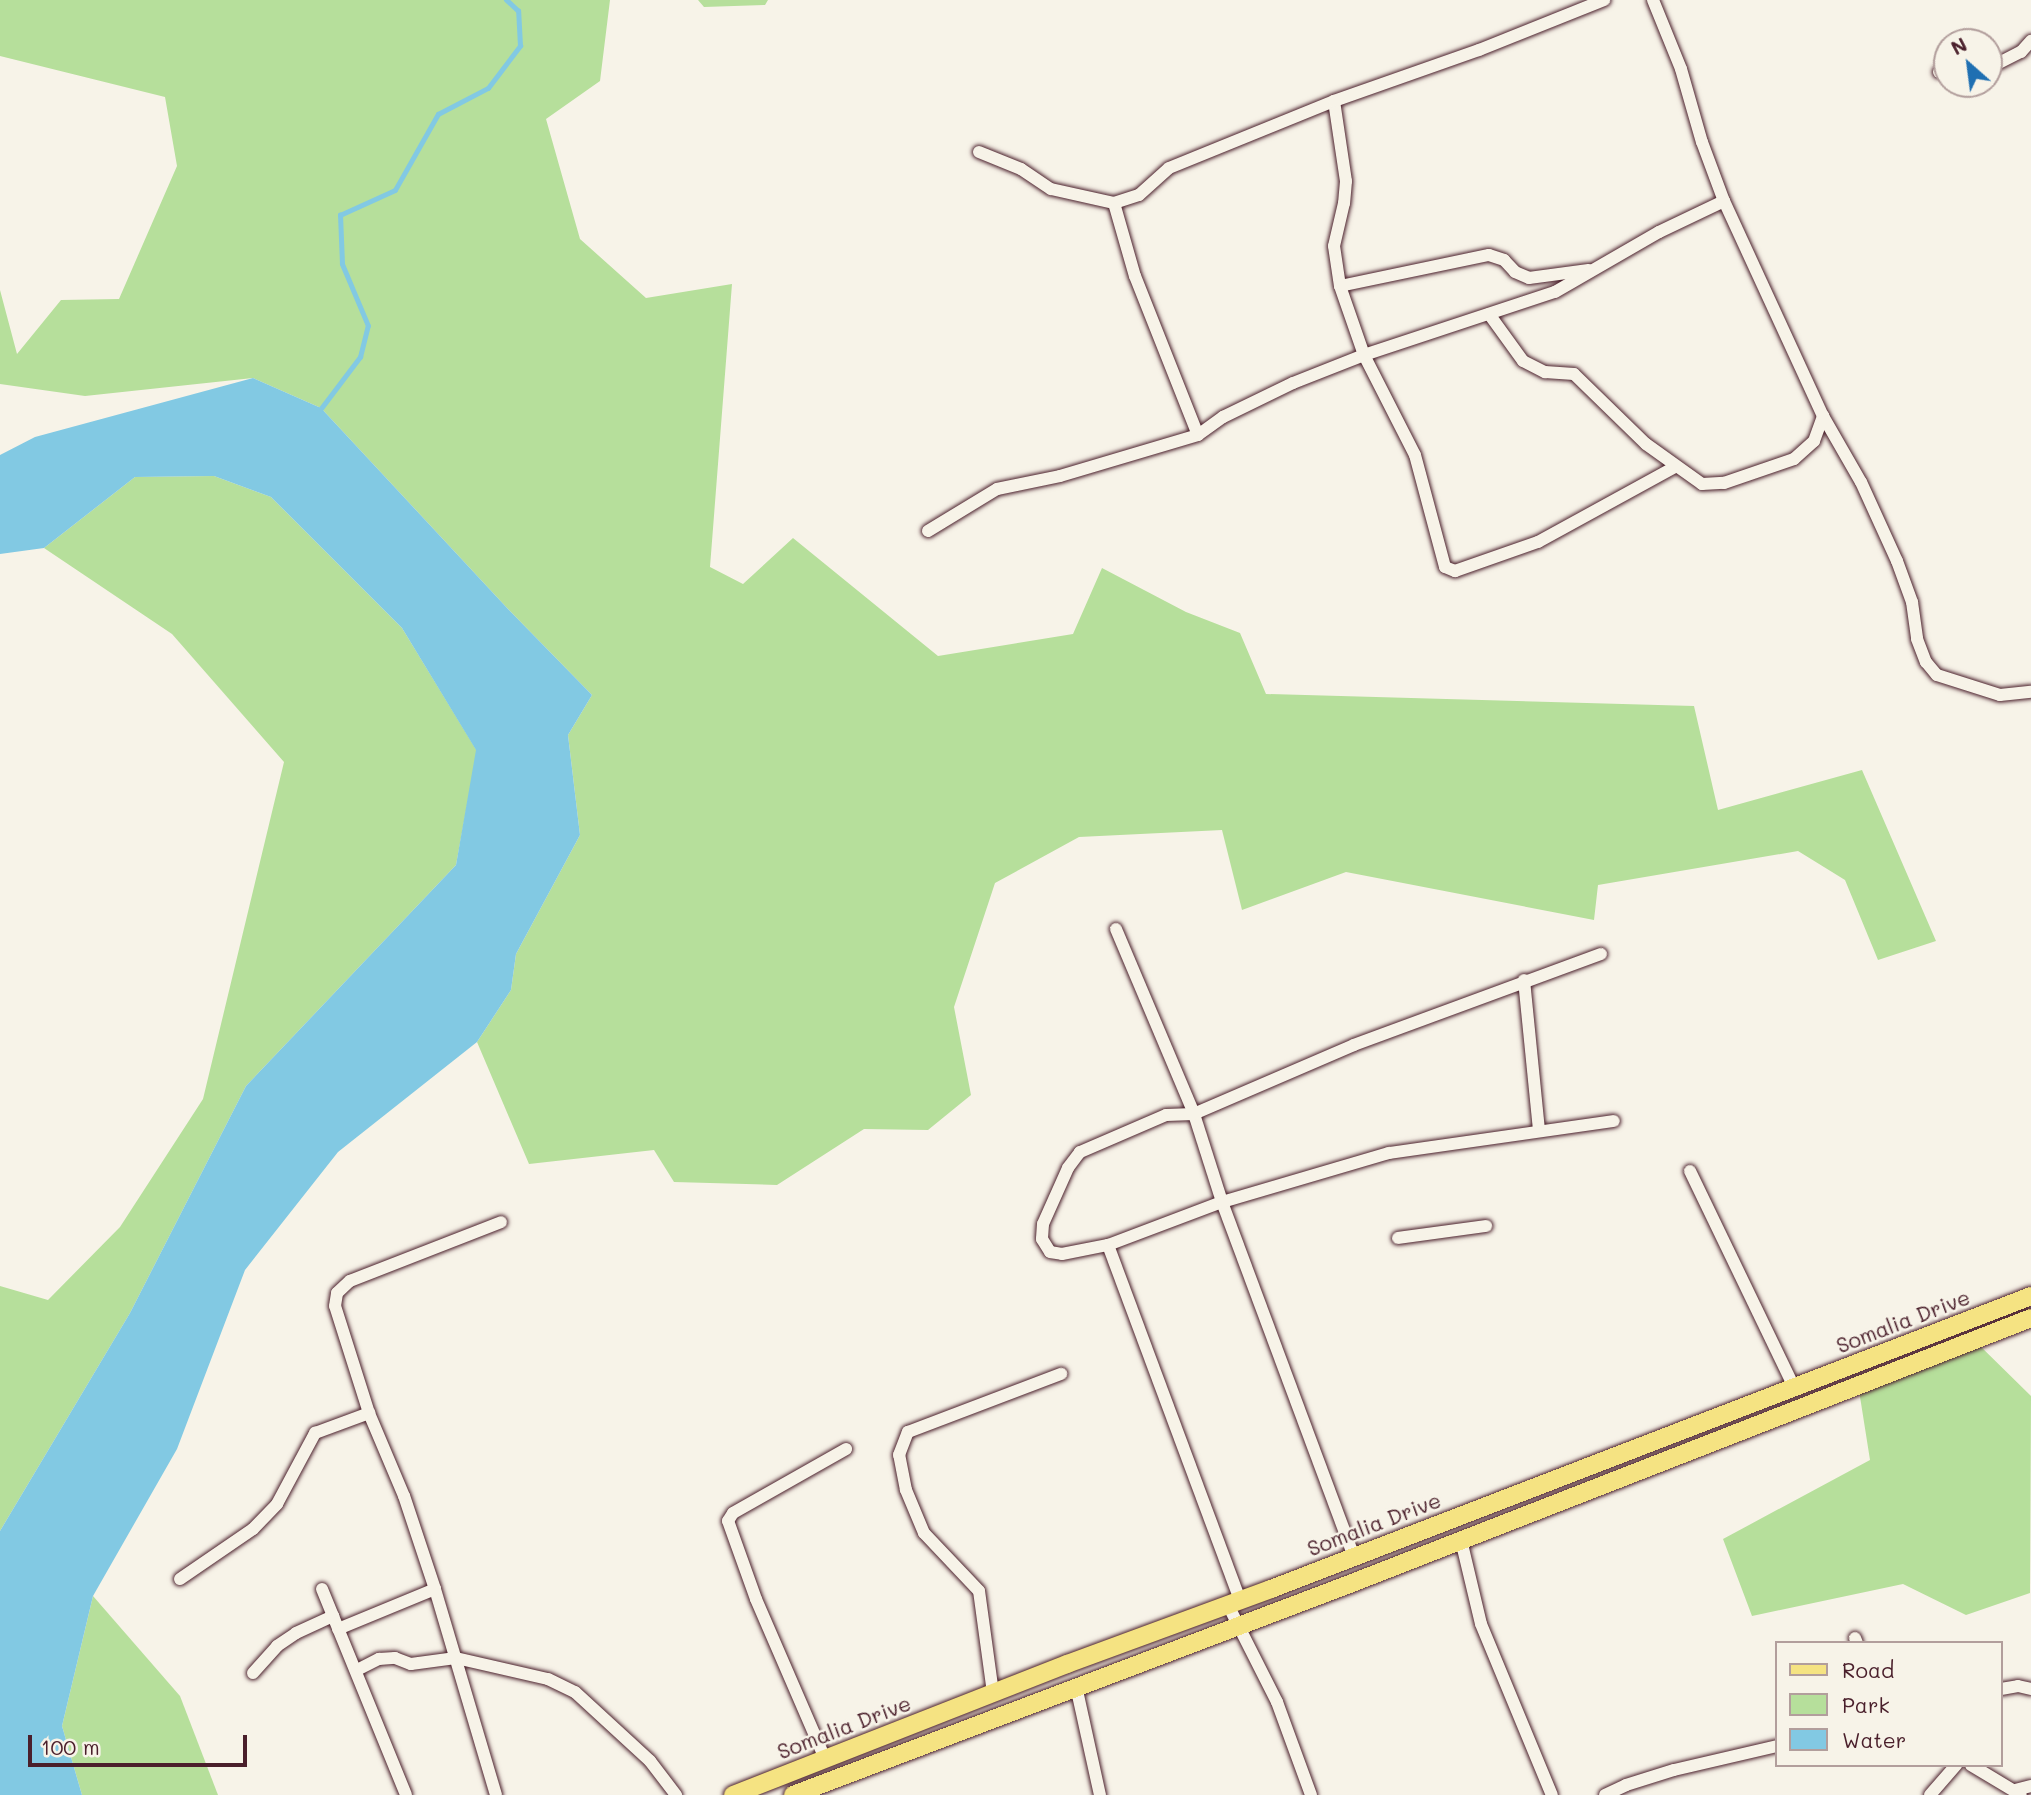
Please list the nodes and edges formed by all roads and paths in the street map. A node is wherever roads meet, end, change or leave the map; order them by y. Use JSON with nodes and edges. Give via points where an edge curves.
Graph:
{"nodes":[{"id":1,"x":1604,"y":0,"type":"edge"},
{"id":2,"x":1653,"y":0,"type":"edge"},
{"id":3,"x":2031,"y":41,"type":"edge"},
{"id":4,"x":2003,"y":61,"type":"edge"},
{"id":5,"x":1334,"y":101,"type":"junction"},
{"id":6,"x":979,"y":152,"type":"dead end"},
{"id":7,"x":1724,"y":201,"type":"junction"},
{"id":8,"x":1114,"y":203,"type":"junction"},
{"id":9,"x":1597,"y":269,"type":"junction"},
{"id":10,"x":1340,"y":286,"type":"junction"},
{"id":11,"x":1489,"y":314,"type":"junction"},
{"id":12,"x":1364,"y":355,"type":"junction"},
{"id":13,"x":1823,"y":416,"type":"junction"},
{"id":14,"x":1198,"y":435,"type":"junction"},
{"id":15,"x":1675,"y":467,"type":"junction"},
{"id":16,"x":928,"y":531,"type":"dead end"},
{"id":17,"x":2031,"y":692,"type":"edge"},
{"id":18,"x":1116,"y":929,"type":"dead end"},
{"id":19,"x":1601,"y":954,"type":"dead end"},
{"id":20,"x":1524,"y":980,"type":"junction"},
{"id":21,"x":1194,"y":1114,"type":"junction"},
{"id":22,"x":1614,"y":1121,"type":"dead end"},
{"id":23,"x":1539,"y":1130,"type":"junction"},
{"id":24,"x":1690,"y":1171,"type":"dead end"},
{"id":25,"x":1222,"y":1202,"type":"junction"},
{"id":26,"x":500,"y":1222,"type":"dead end"},
{"id":27,"x":1486,"y":1226,"type":"dead end"},
{"id":28,"x":1398,"y":1238,"type":"dead end"},
{"id":29,"x":1108,"y":1245,"type":"junction"},
{"id":30,"x":2031,"y":1296,"type":"edge"},
{"id":31,"x":2031,"y":1318,"type":"edge"},
{"id":32,"x":1061,"y":1374,"type":"dead end"},
{"id":33,"x":1794,"y":1387,"type":"junction"},
{"id":34,"x":369,"y":1413,"type":"junction"},
{"id":35,"x":846,"y":1449,"type":"dead end"},
{"id":36,"x":1461,"y":1540,"type":"junction"},
{"id":37,"x":1354,"y":1556,"type":"junction"},
{"id":38,"x":180,"y":1579,"type":"dead end"},
{"id":39,"x":322,"y":1589,"type":"dead end"},
{"id":40,"x":435,"y":1589,"type":"junction"},
{"id":41,"x":1234,"y":1602,"type":"junction"},
{"id":42,"x":335,"y":1623,"type":"junction"},
{"id":43,"x":1237,"y":1625,"type":"junction"},
{"id":44,"x":456,"y":1658,"type":"junction"},
{"id":45,"x":357,"y":1670,"type":"junction"},
{"id":46,"x":253,"y":1673,"type":"dead end"},
{"id":47,"x":1076,"y":1686,"type":"junction"},
{"id":48,"x":2003,"y":1689,"type":"edge"},
{"id":49,"x":2031,"y":1689,"type":"edge"},
{"id":50,"x":993,"y":1693,"type":"junction"},
{"id":51,"x":1776,"y":1746,"type":"edge"},
{"id":52,"x":826,"y":1761,"type":"junction"},
{"id":53,"x":1954,"y":1767,"type":"edge"},
{"id":54,"x":1974,"y":1767,"type":"edge"},
{"id":55,"x":2031,"y":1786,"type":"edge"},
{"id":56,"x":2018,"y":1793,"type":"edge"},
{"id":57,"x":800,"y":1794,"type":"edge"},
{"id":58,"x":1548,"y":1794,"type":"edge"},
{"id":59,"x":405,"y":1795,"type":"edge"},
{"id":60,"x":496,"y":1795,"type":"edge"},
{"id":61,"x":676,"y":1795,"type":"edge"},
{"id":62,"x":733,"y":1795,"type":"edge"},
{"id":63,"x":1100,"y":1795,"type":"edge"},
{"id":64,"x":1311,"y":1795,"type":"edge"},
{"id":65,"x":1605,"y":1795,"type":"edge"},
{"id":66,"x":1930,"y":1795,"type":"edge"}],
"edges":[{"from":1,"to":5,"type":"street"},
{"from":2,"to":7,"type":"street"},
{"from":3,"to":4,"type":"street"},
{"from":5,"to":8,"type":"street","via":[[1169,169],[1139,195]]},
{"from":5,"to":10,"type":"street","via":[[1346,180],[1334,246]]},
{"from":6,"to":8,"type":"street","via":[[1021,169],[1051,189]]},
{"from":7,"to":9,"type":"street"},
{"from":7,"to":13,"type":"street"},
{"from":8,"to":14,"type":"street","via":[[1135,276]]},
{"from":9,"to":10,"type":"street","via":[[1530,278],[1489,255]]},
{"from":9,"to":11,"type":"street","via":[[1555,292]]},
{"from":10,"to":12,"type":"street"},
{"from":11,"to":12,"type":"street"},
{"from":11,"to":15,"type":"street","via":[[1523,361],[1545,372],[1574,374],[1612,414]]},
{"from":12,"to":14,"type":"street","via":[[1223,417]]},
{"from":12,"to":15,"type":"street","via":[[1415,455],[1448,570],[1538,542]]},
{"from":13,"to":15,"type":"street","via":[[1805,451],[1775,467],[1724,483],[1702,484]]},
{"from":13,"to":17,"type":"street","via":[[1861,482],[1897,561],[1926,662],[1937,676],[2000,695]]},
{"from":14,"to":16,"type":"street","via":[[1060,476],[998,489]]},
{"from":18,"to":21,"type":"street"},
{"from":19,"to":20,"type":"street"},
{"from":20,"to":21,"type":"street","via":[[1354,1045]]},
{"from":20,"to":23,"type":"street"},
{"from":21,"to":25,"type":"street"},
{"from":21,"to":29,"type":"street","via":[[1166,1115],[1080,1152],[1068,1168],[1043,1224],[1042,1239],[1050,1252],[1062,1254]]},
{"from":22,"to":23,"type":"street"},
{"from":23,"to":25,"type":"street","via":[[1389,1153]]},
{"from":24,"to":33,"type":"street"},
{"from":25,"to":29,"type":"street"},
{"from":25,"to":37,"type":"street"},
{"from":26,"to":34,"type":"street","via":[[350,1281],[337,1293],[335,1306]]},
{"from":27,"to":28,"type":"street"},
{"from":29,"to":41,"type":"street"},
{"from":30,"to":33,"type":"main road","name":"Somalia Drive"},
{"from":31,"to":36,"type":"main road","name":"Somalia Drive"},
{"from":32,"to":50,"type":"street","via":[[908,1432],[899,1455],[906,1490],[924,1533],[979,1591]]},
{"from":33,"to":37,"type":"main road","name":"Somalia Drive"},
{"from":34,"to":38,"type":"street","via":[[315,1433],[277,1504],[253,1529]]},
{"from":34,"to":40,"type":"street","via":[[404,1496]]},
{"from":35,"to":52,"type":"street","via":[[733,1513],[728,1521]]},
{"from":36,"to":43,"type":"main road","name":"Somalia Drive"},
{"from":36,"to":58,"type":"street","via":[[1481,1624],[1533,1743]]},
{"from":37,"to":41,"type":"main road","name":"Somalia Drive"},
{"from":39,"to":42,"type":"street"},
{"from":40,"to":42,"type":"street"},
{"from":40,"to":44,"type":"street"},
{"from":41,"to":43,"type":"street"},
{"from":41,"to":50,"type":"main road","name":"Somalia Drive"},
{"from":42,"to":45,"type":"street"},
{"from":42,"to":46,"type":"street","via":[[287,1640]]},
{"from":43,"to":47,"type":"main road","name":"Somalia Drive"},
{"from":43,"to":64,"type":"street","via":[[1277,1702]]},
{"from":44,"to":45,"type":"street","via":[[411,1664],[379,1659]]},
{"from":44,"to":60,"type":"street"},
{"from":44,"to":61,"type":"street","via":[[516,1670],[575,1692],[650,1761]]},
{"from":45,"to":59,"type":"street"},
{"from":47,"to":57,"type":"main road","name":"Somalia Drive"},
{"from":47,"to":63,"type":"street"},
{"from":48,"to":49,"type":"street"},
{"from":50,"to":52,"type":"main road","name":"Somalia Drive"},
{"from":51,"to":65,"type":"street","via":[[1675,1770]]},
{"from":52,"to":62,"type":"main road","name":"Somalia Drive"},
{"from":53,"to":66,"type":"street"},
{"from":54,"to":56,"type":"street"},
{"from":55,"to":56,"type":"street"}]}
